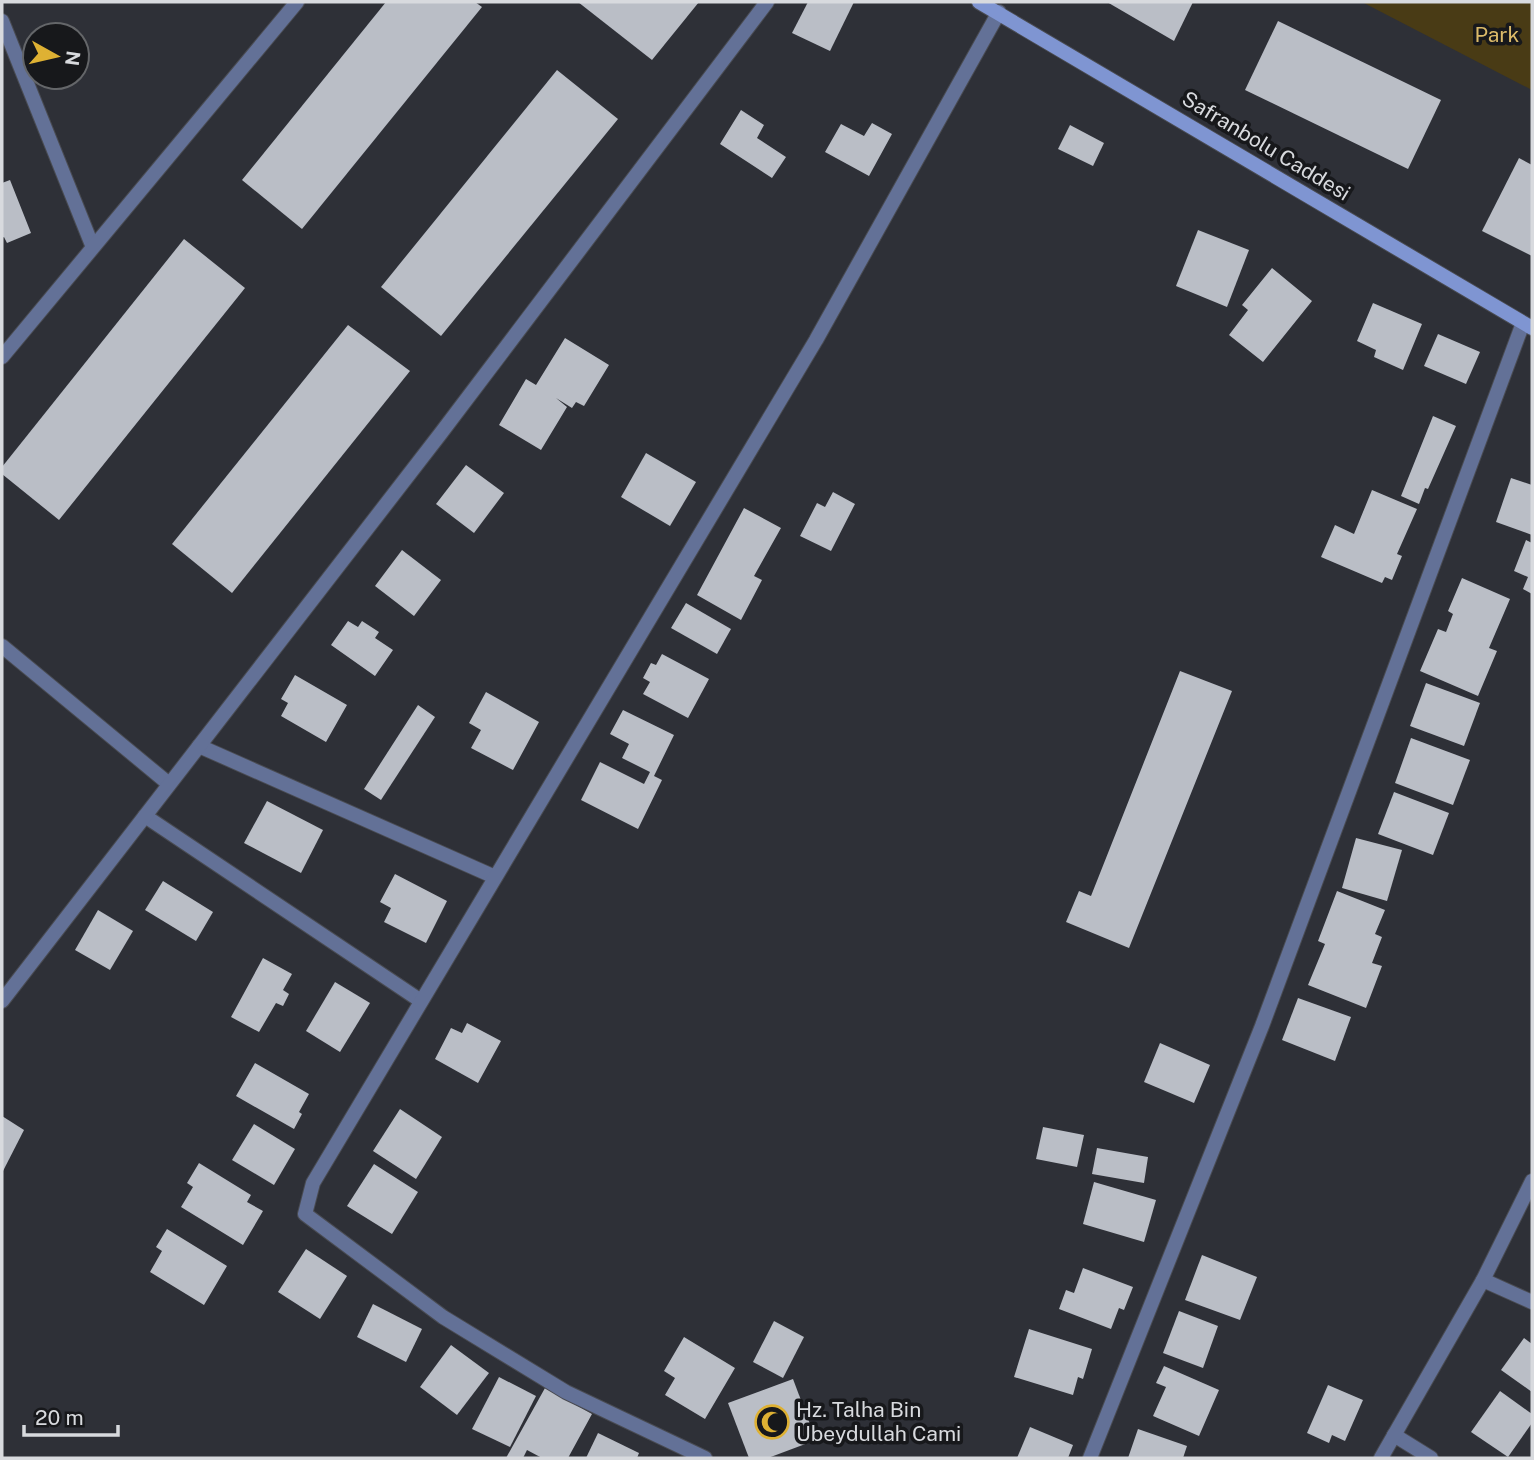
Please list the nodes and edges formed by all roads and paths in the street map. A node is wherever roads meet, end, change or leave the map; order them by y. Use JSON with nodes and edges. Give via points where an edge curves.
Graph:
{"nodes":[{"id":1,"x":297,"y":2,"type":"edge"},
{"id":2,"x":767,"y":2,"type":"edge"},
{"id":3,"x":979,"y":2,"type":"edge"},
{"id":4,"x":999,"y":12,"type":"junction"},
{"id":5,"x":2,"y":21,"type":"edge"},
{"id":6,"x":92,"y":245,"type":"junction"},
{"id":7,"x":1527,"y":326,"type":"edge"},
{"id":8,"x":2,"y":357,"type":"edge"},
{"id":9,"x":2,"y":646,"type":"edge"},
{"id":10,"x":199,"y":746,"type":"junction"},
{"id":11,"x":169,"y":784,"type":"junction"},
{"id":12,"x":145,"y":816,"type":"junction"},
{"id":13,"x":495,"y":877,"type":"junction"},
{"id":14,"x":421,"y":1001,"type":"junction"},
{"id":15,"x":2,"y":1002,"type":"edge"},
{"id":16,"x":1532,"y":1181,"type":"edge"},
{"id":17,"x":1483,"y":1280,"type":"junction"},
{"id":18,"x":1532,"y":1302,"type":"edge"},
{"id":19,"x":1394,"y":1435,"type":"junction"},
{"id":20,"x":705,"y":1458,"type":"edge"},
{"id":21,"x":1090,"y":1458,"type":"edge"},
{"id":22,"x":1381,"y":1458,"type":"edge"},
{"id":23,"x":1431,"y":1458,"type":"edge"}],
"edges":[{"from":1,"to":6,"type":"street"},
{"from":2,"to":10,"type":"street"},
{"from":3,"to":4,"type":"street","name":"Safranbolu Caddesi"},
{"from":4,"to":7,"type":"street","name":"Safranbolu Caddesi"},
{"from":4,"to":13,"type":"street","via":[[816,340]]},
{"from":5,"to":6,"type":"street"},
{"from":6,"to":8,"type":"street"},
{"from":7,"to":21,"type":"street","via":[[1262,1026]]},
{"from":9,"to":11,"type":"street"},
{"from":10,"to":11,"type":"street"},
{"from":10,"to":13,"type":"street"},
{"from":11,"to":12,"type":"street"},
{"from":12,"to":14,"type":"street"},
{"from":12,"to":15,"type":"street"},
{"from":13,"to":14,"type":"street"},
{"from":14,"to":20,"type":"street","via":[[313,1183],[305,1214],[454,1324],[566,1392]]},
{"from":16,"to":17,"type":"street"},
{"from":17,"to":18,"type":"street"},
{"from":17,"to":19,"type":"street"},
{"from":19,"to":22,"type":"street"},
{"from":19,"to":23,"type":"street"}]}
